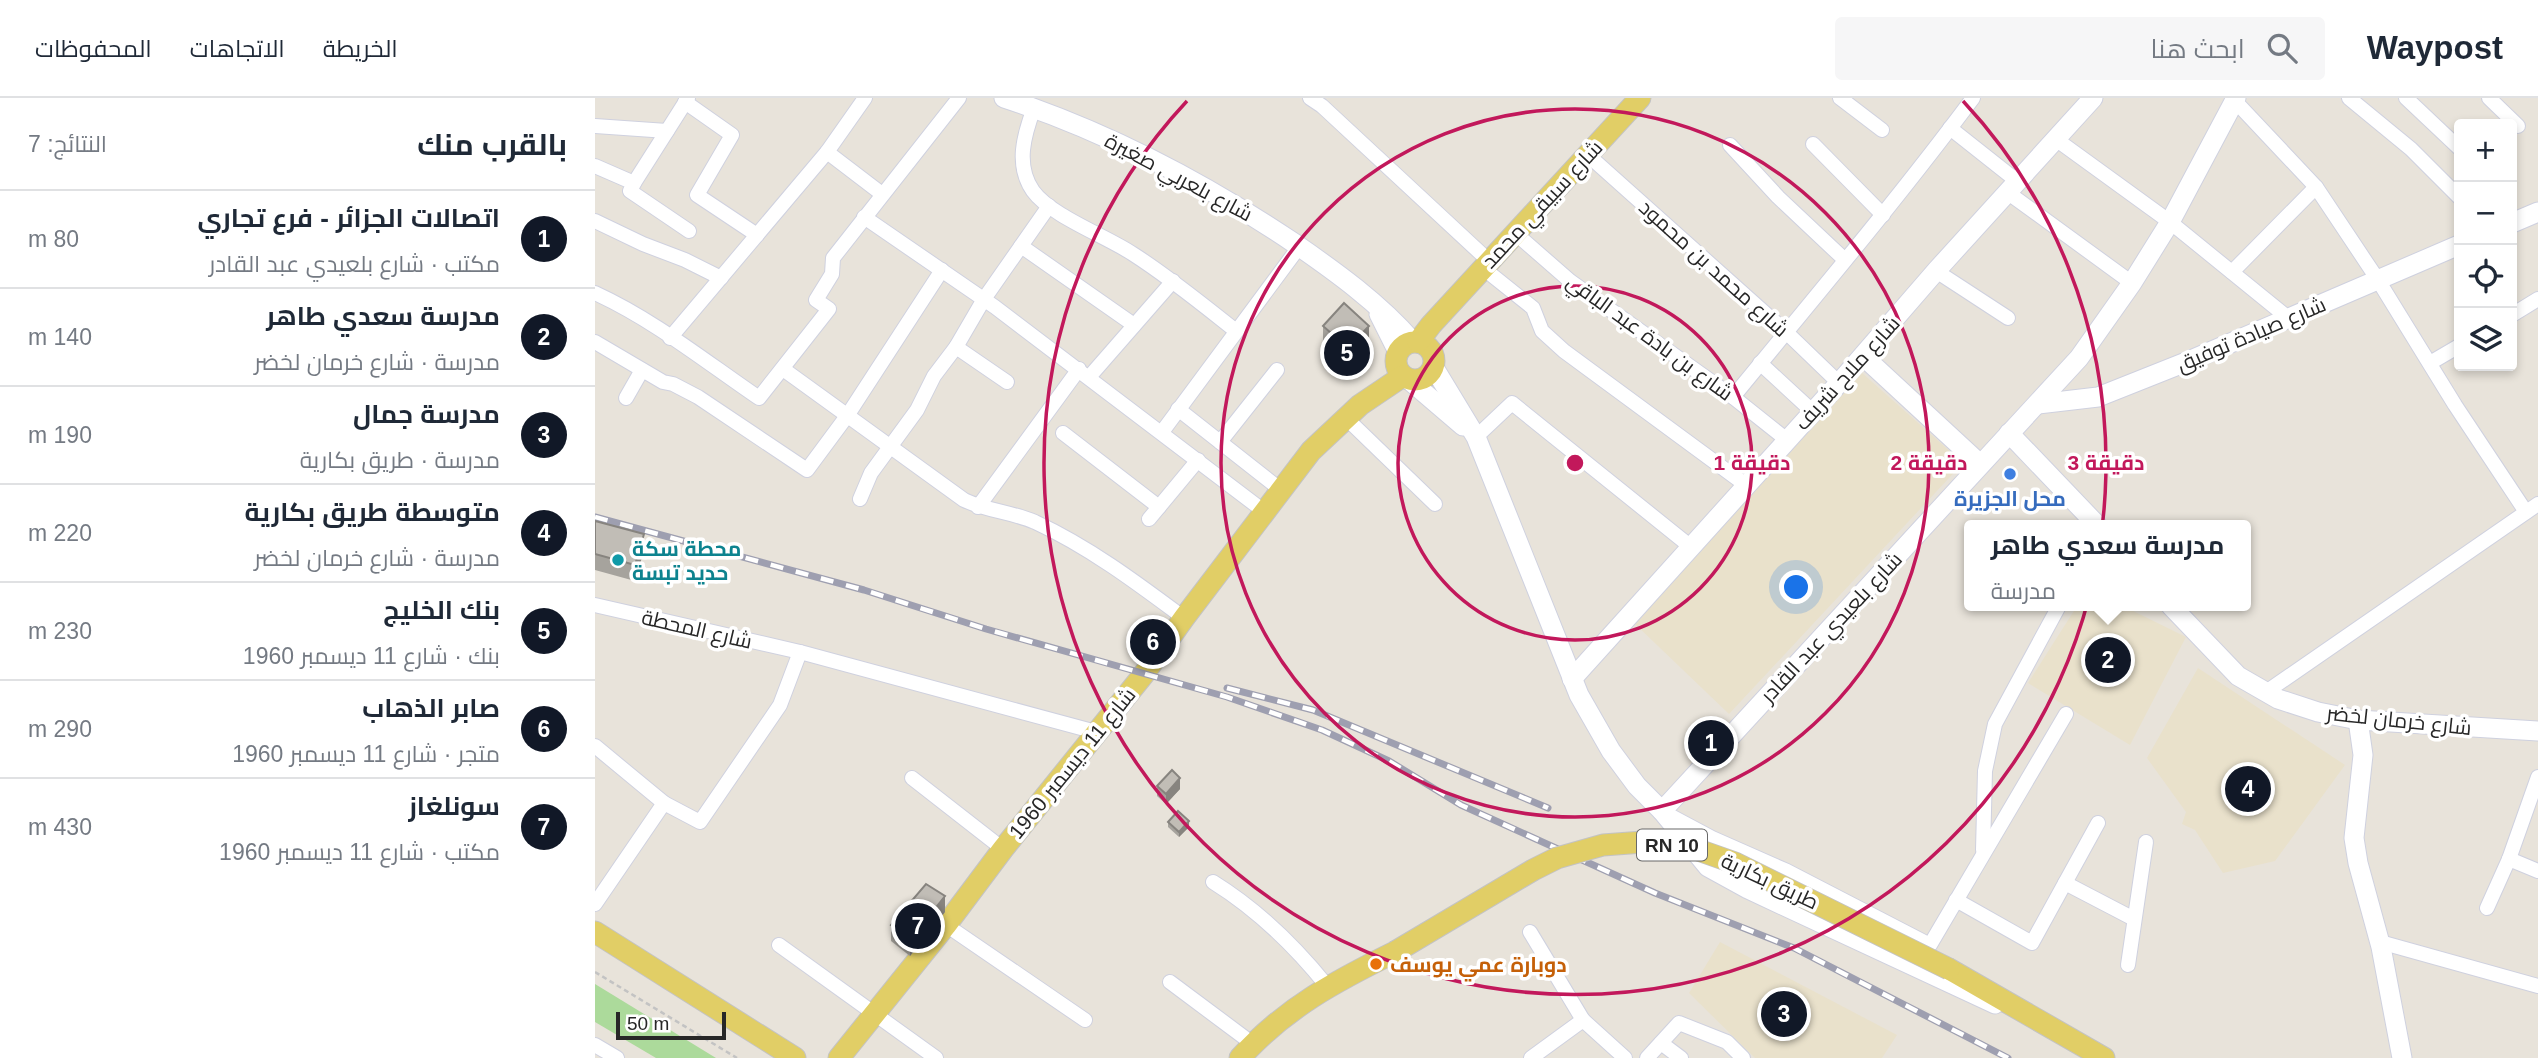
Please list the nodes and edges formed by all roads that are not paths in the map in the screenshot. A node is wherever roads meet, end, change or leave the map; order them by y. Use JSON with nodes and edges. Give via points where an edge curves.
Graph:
{"nodes":[{"id":1,"x":865,"y":98,"type":"edge"},
{"id":2,"x":959,"y":98,"type":"edge"},
{"id":3,"x":1004,"y":98,"type":"edge"},
{"id":4,"x":1640,"y":98,"type":"edge"},
{"id":5,"x":1840,"y":98,"type":"edge"},
{"id":6,"x":1973,"y":98,"type":"edge"},
{"id":7,"x":2093,"y":98,"type":"edge"},
{"id":8,"x":2349,"y":98,"type":"edge"},
{"id":9,"x":2406,"y":98,"type":"edge"},
{"id":10,"x":2489,"y":98,"type":"edge"},
{"id":11,"x":2235,"y":99,"type":"edge"},
{"id":12,"x":686,"y":100,"type":"edge"},
{"id":13,"x":1320,"y":101,"type":"edge"},
{"id":14,"x":1034,"y":108,"type":"junction"},
{"id":15,"x":595,"y":126,"type":"edge"},
{"id":16,"x":2518,"y":126,"type":"dead end"},
{"id":17,"x":1950,"y":128,"type":"junction"},
{"id":18,"x":1882,"y":130,"type":"dead end"},
{"id":19,"x":667,"y":131,"type":"junction"},
{"id":20,"x":2057,"y":140,"type":"junction"},
{"id":21,"x":2454,"y":143,"type":"edge"},
{"id":22,"x":1813,"y":144,"type":"dead end"},
{"id":23,"x":1730,"y":145,"type":"dead end"},
{"id":24,"x":827,"y":152,"type":"junction"},
{"id":25,"x":1588,"y":155,"type":"junction"},
{"id":26,"x":595,"y":166,"type":"edge"},
{"id":27,"x":635,"y":183,"type":"junction"},
{"id":28,"x":2012,"y":186,"type":"junction"},
{"id":29,"x":2316,"y":187,"type":"junction"},
{"id":30,"x":2454,"y":192,"type":"edge"},
{"id":31,"x":882,"y":194,"type":"junction"},
{"id":32,"x":1049,"y":206,"type":"junction"},
{"id":33,"x":2538,"y":212,"type":"edge"},
{"id":34,"x":1883,"y":215,"type":"junction"},
{"id":35,"x":864,"y":217,"type":"junction"},
{"id":36,"x":595,"y":220,"type":"edge"},
{"id":37,"x":2517,"y":221,"type":"edge"},
{"id":38,"x":2170,"y":222,"type":"junction"},
{"id":39,"x":689,"y":231,"type":"dead end"},
{"id":40,"x":1515,"y":233,"type":"junction"},
{"id":41,"x":757,"y":235,"type":"junction"},
{"id":42,"x":1021,"y":246,"type":"junction"},
{"id":43,"x":1299,"y":247,"type":"junction"},
{"id":44,"x":2454,"y":247,"type":"edge"},
{"id":45,"x":1845,"y":260,"type":"junction"},
{"id":46,"x":1486,"y":265,"type":"junction"},
{"id":47,"x":942,"y":270,"type":"junction"},
{"id":48,"x":1936,"y":271,"type":"junction"},
{"id":49,"x":2232,"y":272,"type":"junction"},
{"id":50,"x":721,"y":278,"type":"junction"},
{"id":51,"x":2378,"y":280,"type":"junction"},
{"id":52,"x":1173,"y":281,"type":"junction"},
{"id":53,"x":2132,"y":283,"type":"junction"},
{"id":54,"x":595,"y":293,"type":"edge"},
{"id":55,"x":984,"y":299,"type":"junction"},
{"id":56,"x":2538,"y":299,"type":"edge"},
{"id":57,"x":1444,"y":310,"type":"junction"},
{"id":58,"x":2517,"y":312,"type":"edge"},
{"id":59,"x":2287,"y":317,"type":"junction"},
{"id":60,"x":2008,"y":318,"type":"dead end"},
{"id":61,"x":1134,"y":325,"type":"junction"},
{"id":62,"x":1236,"y":331,"type":"junction"},
{"id":63,"x":1785,"y":331,"type":"junction"},
{"id":64,"x":670,"y":338,"type":"junction"},
{"id":65,"x":595,"y":342,"type":"edge"},
{"id":66,"x":956,"y":347,"type":"junction"},
{"id":67,"x":2454,"y":349,"type":"edge"},
{"id":68,"x":1863,"y":356,"type":"junction"},
{"id":69,"x":1406,"y":358,"type":"junction"},
{"id":70,"x":1434,"y":363,"type":"junction"},
{"id":71,"x":1760,"y":363,"type":"junction"},
{"id":72,"x":2430,"y":363,"type":"junction"},
{"id":73,"x":783,"y":369,"type":"junction"},
{"id":74,"x":642,"y":370,"type":"junction"},
{"id":75,"x":1277,"y":370,"type":"dead end"},
{"id":76,"x":1085,"y":372,"type":"junction"},
{"id":77,"x":1007,"y":382,"type":"dead end"},
{"id":78,"x":1839,"y":383,"type":"junction"},
{"id":79,"x":1733,"y":397,"type":"junction"},
{"id":80,"x":626,"y":398,"type":"dead end"},
{"id":81,"x":2038,"y":404,"type":"junction"},
{"id":82,"x":1178,"y":409,"type":"junction"},
{"id":83,"x":1352,"y":411,"type":"junction"},
{"id":84,"x":1812,"y":411,"type":"junction"},
{"id":85,"x":847,"y":416,"type":"junction"},
{"id":86,"x":1162,"y":432,"type":"junction"},
{"id":87,"x":1063,"y":433,"type":"dead end"},
{"id":88,"x":2009,"y":433,"type":"junction"},
{"id":89,"x":1476,"y":437,"type":"junction"},
{"id":90,"x":1787,"y":440,"type":"junction"},
{"id":91,"x":1220,"y":442,"type":"junction"},
{"id":92,"x":890,"y":449,"type":"junction"},
{"id":93,"x":1198,"y":460,"type":"junction"},
{"id":94,"x":1980,"y":464,"type":"junction"},
{"id":95,"x":1746,"y":485,"type":"junction"},
{"id":96,"x":1282,"y":490,"type":"junction"},
{"id":97,"x":860,"y":499,"type":"dead end"},
{"id":98,"x":1434,"y":504,"type":"dead end"},
{"id":99,"x":978,"y":507,"type":"junction"},
{"id":100,"x":1159,"y":507,"type":"junction"},
{"id":101,"x":2532,"y":508,"type":"edge"},
{"id":102,"x":1265,"y":512,"type":"junction"},
{"id":103,"x":1149,"y":519,"type":"dead end"},
{"id":104,"x":2092,"y":520,"type":"edge"},
{"id":105,"x":1691,"y":547,"type":"junction"},
{"id":106,"x":595,"y":605,"type":"edge"},
{"id":107,"x":2056,"y":611,"type":"edge"},
{"id":108,"x":2176,"y":611,"type":"edge"},
{"id":109,"x":1184,"y":618,"type":"junction"},
{"id":110,"x":800,"y":652,"type":"junction"},
{"id":111,"x":1572,"y":679,"type":"junction"},
{"id":112,"x":2266,"y":692,"type":"junction"},
{"id":113,"x":2066,"y":714,"type":"dead end"},
{"id":114,"x":2358,"y":720,"type":"junction"},
{"id":115,"x":2538,"y":731,"type":"edge"},
{"id":116,"x":1096,"y":732,"type":"junction"},
{"id":117,"x":595,"y":746,"type":"edge"},
{"id":118,"x":2538,"y":777,"type":"edge"},
{"id":119,"x":912,"y":778,"type":"dead end"},
{"id":120,"x":664,"y":803,"type":"junction"},
{"id":121,"x":1662,"y":811,"type":"junction"},
{"id":122,"x":2532,"y":811,"type":"edge"},
{"id":123,"x":2098,"y":823,"type":"dead end"},
{"id":124,"x":2146,"y":842,"type":"dead end"},
{"id":125,"x":1003,"y":849,"type":"junction"},
{"id":126,"x":1983,"y":852,"type":"junction"},
{"id":127,"x":2509,"y":859,"type":"junction"},
{"id":128,"x":2538,"y":871,"type":"edge"},
{"id":129,"x":1213,"y":882,"type":"dead end"},
{"id":130,"x":2065,"y":883,"type":"junction"},
{"id":131,"x":1956,"y":900,"type":"junction"},
{"id":132,"x":595,"y":904,"type":"edge"},
{"id":133,"x":2487,"y":908,"type":"dead end"},
{"id":134,"x":2134,"y":919,"type":"junction"},
{"id":135,"x":946,"y":925,"type":"junction"},
{"id":136,"x":595,"y":932,"type":"edge"},
{"id":137,"x":1530,"y":932,"type":"dead end"},
{"id":138,"x":2380,"y":942,"type":"junction"},
{"id":139,"x":779,"y":945,"type":"dead end"},
{"id":140,"x":595,"y":946,"type":"edge"},
{"id":141,"x":2128,"y":965,"type":"dead end"},
{"id":142,"x":1170,"y":982,"type":"dead end"},
{"id":143,"x":1327,"y":986,"type":"junction"},
{"id":144,"x":2538,"y":986,"type":"edge"},
{"id":145,"x":874,"y":1012,"type":"junction"},
{"id":146,"x":2031,"y":1016,"type":"junction"},
{"id":147,"x":1085,"y":1020,"type":"dead end"},
{"id":148,"x":1583,"y":1020,"type":"junction"},
{"id":149,"x":1661,"y":1043,"type":"junction"},
{"id":150,"x":595,"y":1045,"type":"edge"},
{"id":151,"x":1246,"y":1051,"type":"edge"},
{"id":152,"x":1649,"y":1057,"type":"edge"},
{"id":153,"x":617,"y":1058,"type":"edge"},
{"id":154,"x":774,"y":1058,"type":"edge"},
{"id":155,"x":795,"y":1058,"type":"edge"},
{"id":156,"x":839,"y":1058,"type":"edge"},
{"id":157,"x":936,"y":1058,"type":"edge"},
{"id":158,"x":1531,"y":1058,"type":"edge"},
{"id":159,"x":1625,"y":1058,"type":"edge"},
{"id":160,"x":1681,"y":1058,"type":"edge"},
{"id":161,"x":1743,"y":1058,"type":"edge"},
{"id":162,"x":2105,"y":1058,"type":"edge"},
{"id":163,"x":2402,"y":1058,"type":"edge"}],
"edges":[{"from":1,"to":24,"type":"street"},
{"from":2,"to":31,"type":"street"},
{"from":3,"to":14,"type":"main road","name":"شارع بلعربي صغيرة"},
{"from":4,"to":25,"type":"main road","name":"شارع سبيقي محمد"},
{"from":5,"to":18,"type":"street"},
{"from":6,"to":17,"type":"street"},
{"from":7,"to":20,"type":"main road","name":"شارع ملاح شريف"},
{"from":8,"to":30,"type":"street"},
{"from":9,"to":21,"type":"street"},
{"from":10,"to":16,"type":"street"},
{"from":11,"to":29,"type":"street"},
{"from":11,"to":38,"type":"main road","name":"شارع بلعيدي عبد القادر"},
{"from":12,"to":19,"type":"street"},
{"from":12,"to":41,"type":"street","via":[[732,135],[697,195]]},
{"from":13,"to":46,"type":"street"},
{"from":14,"to":32,"type":"street","via":[[1021,151],[1033,190]]},
{"from":14,"to":43,"type":"main road","name":"شارع بلعربي صغيرة","via":[[1199,183]]},
{"from":15,"to":19,"type":"street"},
{"from":17,"to":28,"type":"street"},
{"from":17,"to":34,"type":"street"},
{"from":19,"to":27,"type":"street"},
{"from":20,"to":28,"type":"main road","name":"شارع ملاح شريف"},
{"from":20,"to":38,"type":"street"},
{"from":22,"to":34,"type":"street"},
{"from":23,"to":45,"type":"street"},
{"from":24,"to":31,"type":"street"},
{"from":24,"to":41,"type":"street"},
{"from":25,"to":40,"type":"main road","name":"شارع سبيقي محمد"},
{"from":25,"to":63,"type":"street","name":"شارع محمد بن محمود"},
{"from":26,"to":27,"type":"street"},
{"from":27,"to":39,"type":"street","via":[[630,191]]},
{"from":28,"to":48,"type":"main road","name":"شارع ملاح شريف"},
{"from":28,"to":53,"type":"street"},
{"from":29,"to":49,"type":"street"},
{"from":29,"to":51,"type":"street"},
{"from":31,"to":35,"type":"street"},
{"from":32,"to":42,"type":"street"},
{"from":32,"to":52,"type":"street"},
{"from":33,"to":37,"type":"main road"},
{"from":34,"to":45,"type":"street"},
{"from":35,"to":47,"type":"street"},
{"from":35,"to":73,"type":"street","via":[[833,258],[832,274],[816,300],[828,309]]},
{"from":36,"to":50,"type":"street"},
{"from":38,"to":49,"type":"street"},
{"from":38,"to":53,"type":"main road","name":"شارع بلعيدي عبد القادر"},
{"from":40,"to":46,"type":"main road","name":"شارع سبيقي محمد"},
{"from":40,"to":79,"type":"street","name":"شارع بن بادة عبد الباقي","via":[[1570,281]]},
{"from":41,"to":50,"type":"street"},
{"from":42,"to":55,"type":"street"},
{"from":42,"to":61,"type":"street"},
{"from":43,"to":62,"type":"street"},
{"from":43,"to":69,"type":"main road","name":"شارع بلعربي صغيرة","via":[[1374,304]]},
{"from":44,"to":51,"type":"main road","name":"شارع صيادة توفيق"},
{"from":45,"to":63,"type":"street"},
{"from":46,"to":57,"type":"main road","name":"شارع سبيقي محمد"},
{"from":46,"to":95,"type":"street","via":[[1533,308],[1542,331],[1564,351]]},
{"from":47,"to":55,"type":"street"},
{"from":47,"to":85,"type":"street"},
{"from":48,"to":60,"type":"street"},
{"from":48,"to":68,"type":"main road","name":"شارع ملاح شريف"},
{"from":49,"to":59,"type":"street"},
{"from":50,"to":64,"type":"street"},
{"from":51,"to":59,"type":"main road","name":"شارع صيادة توفيق"},
{"from":51,"to":72,"type":"street"},
{"from":52,"to":61,"type":"street"},
{"from":52,"to":62,"type":"street"},
{"from":53,"to":81,"type":"main road","name":"شارع بلعيدي عبد القادر","via":[[2079,358]]},
{"from":54,"to":64,"type":"street"},
{"from":55,"to":66,"type":"street"},
{"from":55,"to":76,"type":"street"},
{"from":56,"to":58,"type":"street"},
{"from":57,"to":69,"type":"main road","name":"شارع سبيقي محمد"},
{"from":57,"to":70,"type":"main road"},
{"from":59,"to":81,"type":"main road","name":"شارع صيادة توفيق","via":[[2098,397]]},
{"from":61,"to":76,"type":"street"},
{"from":62,"to":82,"type":"street"},
{"from":63,"to":71,"type":"street"},
{"from":63,"to":78,"type":"street","name":"شارع محمد بن محمود"},
{"from":64,"to":73,"type":"street","via":[[759,398]]},
{"from":65,"to":74,"type":"street"},
{"from":66,"to":77,"type":"street"},
{"from":66,"to":92,"type":"street"},
{"from":67,"to":72,"type":"street"},
{"from":68,"to":78,"type":"main road","name":"شارع ملاح شريف"},
{"from":68,"to":94,"type":"main road"},
{"from":69,"to":70,"type":"main road","via":[[1428,347]]},
{"from":69,"to":70,"type":"main road","via":[[1414,380],[1426,376]]},
{"from":69,"to":83,"type":"main road","name":"شارع 11 ديسمبر 1960"},
{"from":69,"to":89,"type":"main road"},
{"from":70,"to":89,"type":"main road"},
{"from":71,"to":79,"type":"street"},
{"from":71,"to":84,"type":"street"},
{"from":72,"to":101,"type":"street"},
{"from":73,"to":85,"type":"street"},
{"from":74,"to":80,"type":"street"},
{"from":74,"to":85,"type":"street","via":[[698,397],[807,470]]},
{"from":75,"to":91,"type":"street"},
{"from":76,"to":86,"type":"street"},
{"from":76,"to":99,"type":"street"},
{"from":78,"to":84,"type":"main road","name":"شارع ملاح شريف"},
{"from":79,"to":90,"type":"street","name":"شارع بن بادة عبد الباقي"},
{"from":81,"to":88,"type":"main road","name":"شارع بلعيدي عبد القادر"},
{"from":82,"to":86,"type":"street"},
{"from":82,"to":91,"type":"street"},
{"from":83,"to":96,"type":"main road","name":"شارع 11 ديسمبر 1960","via":[[1311,451]]},
{"from":83,"to":98,"type":"street"},
{"from":84,"to":90,"type":"main road","name":"شارع ملاح شريف"},
{"from":85,"to":92,"type":"street"},
{"from":86,"to":93,"type":"street"},
{"from":87,"to":100,"type":"street"},
{"from":88,"to":94,"type":"main road","name":"شارع بلعيدي عبد القادر"},
{"from":88,"to":104,"type":"main road"},
{"from":89,"to":105,"type":"street","via":[[1512,402]]},
{"from":89,"to":111,"type":"main road"},
{"from":90,"to":95,"type":"main road","name":"شارع ملاح شريف"},
{"from":91,"to":96,"type":"street"},
{"from":92,"to":97,"type":"street","via":[[871,473]]},
{"from":92,"to":99,"type":"street"},
{"from":93,"to":100,"type":"street"},
{"from":93,"to":102,"type":"street"},
{"from":94,"to":121,"type":"main road","name":"شارع بلعيدي عبد القادر"},
{"from":95,"to":105,"type":"main road","name":"شارع ملاح شريف"},
{"from":96,"to":102,"type":"main road","name":"شارع 11 ديسمبر 1960"},
{"from":99,"to":109,"type":"street","via":[[1013,514],[1060,535],[1131,578]]},
{"from":100,"to":103,"type":"street"},
{"from":101,"to":112,"type":"street"},
{"from":102,"to":109,"type":"main road","name":"شارع 11 ديسمبر 1960"},
{"from":105,"to":111,"type":"main road","name":"شارع ملاح شريف"},
{"from":106,"to":110,"type":"street","name":"شارع المحطة"},
{"from":107,"to":126,"type":"street","via":[[1995,724],[1985,771]]},
{"from":108,"to":112,"type":"main road","name":"شارع خرمان لخضر","via":[[2238,676]]},
{"from":109,"to":116,"type":"main road","name":"شارع 11 ديسمبر 1960"},
{"from":110,"to":116,"type":"street","name":"شارع المحطة"},
{"from":110,"to":120,"type":"street","via":[[780,705],[700,822]]},
{"from":111,"to":121,"type":"main road","via":[[1611,751]]},
{"from":112,"to":114,"type":"main road","name":"شارع خرمان لخضر","via":[[2318,712]]},
{"from":113,"to":126,"type":"street"},
{"from":114,"to":115,"type":"main road","name":"شارع خرمان لخضر"},
{"from":114,"to":138,"type":"main road","via":[[2363,755],[2354,838]]},
{"from":116,"to":125,"type":"main road","name":"شارع 11 ديسمبر 1960"},
{"from":117,"to":120,"type":"street"},
{"from":118,"to":122,"type":"street"},
{"from":119,"to":125,"type":"street"},
{"from":120,"to":132,"type":"street"},
{"from":121,"to":131,"type":"street","via":[[1930,945]]},
{"from":121,"to":146,"type":"main road","via":[[1708,867],[1955,987]]},
{"from":122,"to":127,"type":"street"},
{"from":123,"to":130,"type":"street"},
{"from":124,"to":134,"type":"street"},
{"from":125,"to":135,"type":"main road","name":"شارع 11 ديسمبر 1960"},
{"from":126,"to":131,"type":"street"},
{"from":127,"to":128,"type":"street"},
{"from":127,"to":133,"type":"street"},
{"from":129,"to":143,"type":"street","via":[[1244,901],[1298,949]]},
{"from":130,"to":131,"type":"street","via":[[2032,943]]},
{"from":130,"to":134,"type":"street"},
{"from":134,"to":141,"type":"street"},
{"from":135,"to":145,"type":"main road","name":"شارع 11 ديسمبر 1960"},
{"from":135,"to":147,"type":"street"},
{"from":136,"to":155,"type":"main road"},
{"from":137,"to":148,"type":"street"},
{"from":138,"to":144,"type":"street"},
{"from":138,"to":163,"type":"main road"},
{"from":139,"to":145,"type":"street"},
{"from":140,"to":154,"type":"main road"},
{"from":142,"to":151,"type":"street"},
{"from":143,"to":146,"type":"main road","name":"طريق بكارية","number":"RN 10","bridge":true,"via":[[1557,858],[1603,845],[1643,842],[1687,846],[1735,863],[1949,969]]},
{"from":143,"to":151,"type":"main road","number":"RN 10","via":[[1289,1012]]},
{"from":145,"to":156,"type":"main road","name":"شارع 11 ديسمبر 1960"},
{"from":145,"to":157,"type":"street"},
{"from":146,"to":162,"type":"main road","number":"RN 10"},
{"from":148,"to":158,"type":"street"},
{"from":148,"to":159,"type":"street"},
{"from":149,"to":152,"type":"street"},
{"from":149,"to":160,"type":"street"},
{"from":149,"to":161,"type":"street","via":[[1679,1023],[1727,1042]]},
{"from":150,"to":153,"type":"street"}]}
